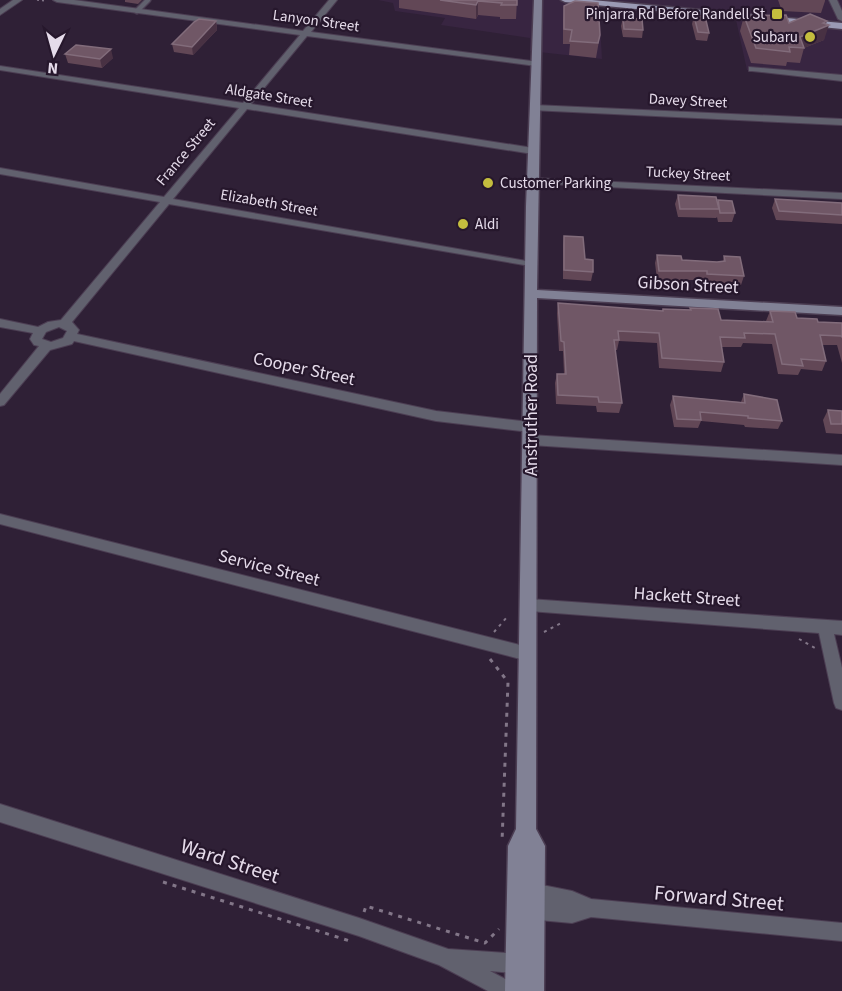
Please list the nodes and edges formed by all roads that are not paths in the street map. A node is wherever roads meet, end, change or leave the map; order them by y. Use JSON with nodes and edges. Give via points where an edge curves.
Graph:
{"nodes":[{"id":1,"x":18,"y":0,"type":"edge"},
{"id":2,"x":148,"y":0,"type":"edge"},
{"id":3,"x":333,"y":0,"type":"edge"},
{"id":4,"x":538,"y":0,"type":"edge"},
{"id":5,"x":565,"y":0,"type":"edge"},
{"id":6,"x":607,"y":0,"type":"edge"},
{"id":7,"x":833,"y":0,"type":"edge"},
{"id":8,"x":52,"y":1,"type":"edge"},
{"id":9,"x":137,"y":11,"type":"junction"},
{"id":10,"x":0,"y":13,"type":"edge"},
{"id":11,"x":842,"y":22,"type":"edge"},
{"id":12,"x":307,"y":33,"type":"junction"},
{"id":13,"x":536,"y":64,"type":"junction"},
{"id":14,"x":0,"y":68,"type":"edge"},
{"id":15,"x":752,"y":69,"type":"dead end"},
{"id":16,"x":842,"y":78,"type":"edge"},
{"id":17,"x":246,"y":106,"type":"junction"},
{"id":18,"x":534,"y":108,"type":"junction"},
{"id":19,"x":842,"y":122,"type":"edge"},
{"id":20,"x":533,"y":151,"type":"junction"},
{"id":21,"x":0,"y":171,"type":"edge"},
{"id":22,"x":533,"y":181,"type":"junction"},
{"id":23,"x":842,"y":196,"type":"edge"},
{"id":24,"x":167,"y":200,"type":"junction"},
{"id":25,"x":532,"y":265,"type":"junction"},
{"id":26,"x":532,"y":294,"type":"junction"},
{"id":27,"x":842,"y":311,"type":"edge"},
{"id":28,"x":0,"y":323,"type":"edge"},
{"id":29,"x":64,"y":324,"type":"junction"},
{"id":30,"x":40,"y":331,"type":"junction"},
{"id":31,"x":71,"y":337,"type":"junction"},
{"id":32,"x":46,"y":346,"type":"junction"},
{"id":33,"x":0,"y":402,"type":"edge"},
{"id":34,"x":530,"y":434,"type":"junction"},
{"id":35,"x":842,"y":460,"type":"edge"},
{"id":36,"x":0,"y":519,"type":"edge"},
{"id":37,"x":529,"y":605,"type":"junction"},
{"id":38,"x":825,"y":627,"type":"junction"},
{"id":39,"x":842,"y":628,"type":"edge"},
{"id":40,"x":528,"y":654,"type":"junction"},
{"id":41,"x":842,"y":703,"type":"edge"},
{"id":42,"x":0,"y":813,"type":"edge"},
{"id":43,"x":521,"y":904,"type":"junction"},
{"id":44,"x":842,"y":932,"type":"edge"},
{"id":45,"x":444,"y":957,"type":"junction"},
{"id":46,"x":524,"y":964,"type":"junction"},
{"id":47,"x":508,"y":991,"type":"edge"},
{"id":48,"x":516,"y":991,"type":"edge"},
{"id":49,"x":533,"y":991,"type":"edge"}],
"edges":[{"from":1,"to":10,"type":"street"},
{"from":2,"to":9,"type":"lane"},
{"from":3,"to":12,"type":"street","name":"France Street"},
{"from":4,"to":13,"type":"main road","name":"Anstruther Road"},
{"from":5,"to":11,"type":"main road"},
{"from":6,"to":11,"type":"main road"},
{"from":7,"to":11,"type":"street"},
{"from":8,"to":9,"type":"street","name":"Lanyon Street"},
{"from":9,"to":12,"type":"street","name":"Lanyon Street"},
{"from":12,"to":13,"type":"street","name":"Lanyon Street"},
{"from":12,"to":17,"type":"street","name":"France Street"},
{"from":13,"to":18,"type":"main road","name":"Anstruther Road"},
{"from":14,"to":17,"type":"street","name":"Aldgate Street"},
{"from":15,"to":16,"type":"street"},
{"from":17,"to":20,"type":"street","name":"Aldgate Street"},
{"from":17,"to":24,"type":"street","name":"France Street"},
{"from":18,"to":19,"type":"street","name":"Davey Street"},
{"from":18,"to":20,"type":"main road","name":"Anstruther Road"},
{"from":20,"to":22,"type":"main road","name":"Anstruther Road"},
{"from":21,"to":24,"type":"street","name":"Elizabeth Street"},
{"from":22,"to":23,"type":"street","name":"Tuckey Street"},
{"from":22,"to":25,"type":"main road","name":"Anstruther Road"},
{"from":24,"to":25,"type":"street","name":"Elizabeth Street"},
{"from":24,"to":29,"type":"street","name":"France Street"},
{"from":25,"to":26,"type":"main road","name":"Anstruther Road"},
{"from":26,"to":27,"type":"main road","name":"Gibson Street"},
{"from":26,"to":34,"type":"main road","name":"Anstruther Road"},
{"from":28,"to":30,"type":"street"},
{"from":29,"to":30,"type":"street"},
{"from":29,"to":31,"type":"street","via":[[71,327]]},
{"from":30,"to":32,"type":"street","via":[[36,339]]},
{"from":31,"to":32,"type":"street","via":[[63,344]]},
{"from":31,"to":34,"type":"street","name":"Cooper Street"},
{"from":32,"to":33,"type":"street"},
{"from":34,"to":35,"type":"street","name":"Cooper Street"},
{"from":34,"to":37,"type":"main road","name":"Anstruther Road"},
{"from":36,"to":40,"type":"street","name":"Service Street"},
{"from":37,"to":38,"type":"street","name":"Hackett Street"},
{"from":37,"to":40,"type":"main road","name":"Anstruther Road"},
{"from":38,"to":39,"type":"street","name":"Hackett Street"},
{"from":38,"to":41,"type":"street"},
{"from":40,"to":43,"type":"main road","name":"Anstruther Road","via":[[526,831],[518,846]]},
{"from":42,"to":45,"type":"street","name":"Ward Street"},
{"from":43,"to":44,"type":"street","name":"Forward Street","via":[[572,914],[591,908]]},
{"from":43,"to":46,"type":"main road","name":"Anstruther Road"},
{"from":45,"to":46,"type":"street","name":"Ward Street"},
{"from":45,"to":47,"type":"street","name":"Ward Street"},
{"from":46,"to":48,"type":"main road","name":"Anstruther Road"},
{"from":46,"to":49,"type":"main road","name":"Anstruther Road"}]}
